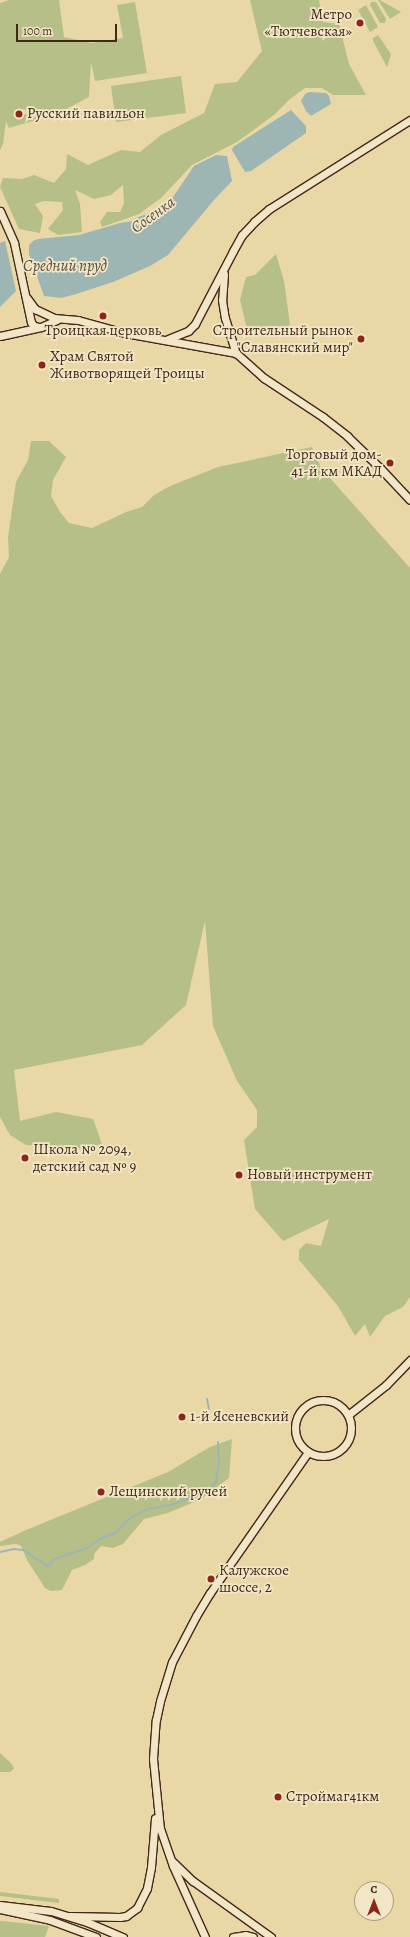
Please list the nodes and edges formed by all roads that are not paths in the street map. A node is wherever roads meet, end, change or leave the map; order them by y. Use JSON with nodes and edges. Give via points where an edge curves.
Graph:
{"nodes":[{"id":1,"x":410,"y":120,"type":"edge"},
{"id":2,"x":0,"y":211,"type":"edge"},
{"id":3,"x":225,"y":268,"type":"junction"},
{"id":4,"x":27,"y":298,"type":"junction"},
{"id":5,"x":42,"y":313,"type":"junction"},
{"id":6,"x":60,"y":319,"type":"junction"},
{"id":7,"x":31,"y":320,"type":"junction"},
{"id":8,"x":42,"y":326,"type":"junction"},
{"id":9,"x":13,"y":333,"type":"junction"},
{"id":10,"x":0,"y":336,"type":"edge"},
{"id":11,"x":166,"y":339,"type":"junction"},
{"id":12,"x":236,"y":353,"type":"junction"},
{"id":13,"x":410,"y":500,"type":"edge"},
{"id":14,"x":410,"y":1360,"type":"edge"},
{"id":15,"x":348,"y":1415,"type":"junction"},
{"id":16,"x":308,"y":1452,"type":"junction"},
{"id":17,"x":156,"y":1806,"type":"junction"},
{"id":18,"x":170,"y":1858,"type":"junction"},
{"id":19,"x":0,"y":1905,"type":"edge"},
{"id":20,"x":0,"y":1909,"type":"edge"},
{"id":21,"x":70,"y":1916,"type":"junction"},
{"id":22,"x":96,"y":1937,"type":"edge"},
{"id":23,"x":123,"y":1937,"type":"edge"},
{"id":24,"x":205,"y":1937,"type":"edge"},
{"id":25,"x":233,"y":1937,"type":"edge"},
{"id":26,"x":253,"y":1937,"type":"edge"},
{"id":27,"x":271,"y":1937,"type":"edge"}],
"edges":[{"from":1,"to":3,"type":"street","via":[[269,209],[242,235]]},
{"from":2,"to":4,"type":"street","via":[[14,243]]},
{"from":3,"to":11,"type":"street","via":[[195,324],[188,331]]},
{"from":3,"to":12,"type":"street","via":[[222,300]]},
{"from":4,"to":5,"type":"street","via":[[32,306]]},
{"from":4,"to":7,"type":"street"},
{"from":5,"to":6,"type":"street"},
{"from":5,"to":7,"type":"street","via":[[35,313]]},
{"from":5,"to":8,"type":"street","via":[[47,318]]},
{"from":6,"to":8,"type":"street"},
{"from":6,"to":11,"type":"street","via":[[78,320]]},
{"from":7,"to":8,"type":"street","via":[[34,326]]},
{"from":7,"to":9,"type":"street","via":[[26,328]]},
{"from":8,"to":9,"type":"street"},
{"from":9,"to":10,"type":"street"},
{"from":11,"to":12,"type":"street"},
{"from":12,"to":13,"type":"street","via":[[264,378],[347,436]]},
{"from":14,"to":15,"type":"street","via":[[386,1385]]},
{"from":15,"to":16,"type":"street","via":[[351,1434],[344,1448],[335,1454],[324,1456]]},
{"from":15,"to":16,"type":"street","via":[[336,1404],[325,1401],[314,1402],[305,1407],[296,1421],[295,1431],[298,1441]]},
{"from":16,"to":17,"type":"street","via":[[210,1593],[172,1662],[160,1701],[155,1732],[153,1759]]},
{"from":17,"to":18,"type":"street","via":[[160,1829]]},
{"from":17,"to":21,"type":"street","via":[[151,1867],[146,1888],[136,1908],[126,1916],[120,1917]]},
{"from":18,"to":24,"type":"street"},
{"from":18,"to":27,"type":"street","via":[[193,1881]]},
{"from":19,"to":21,"type":"street"},
{"from":20,"to":22,"type":"street","via":[[50,1920]]},
{"from":21,"to":23,"type":"street"},
{"from":25,"to":26,"type":"street"}]}
